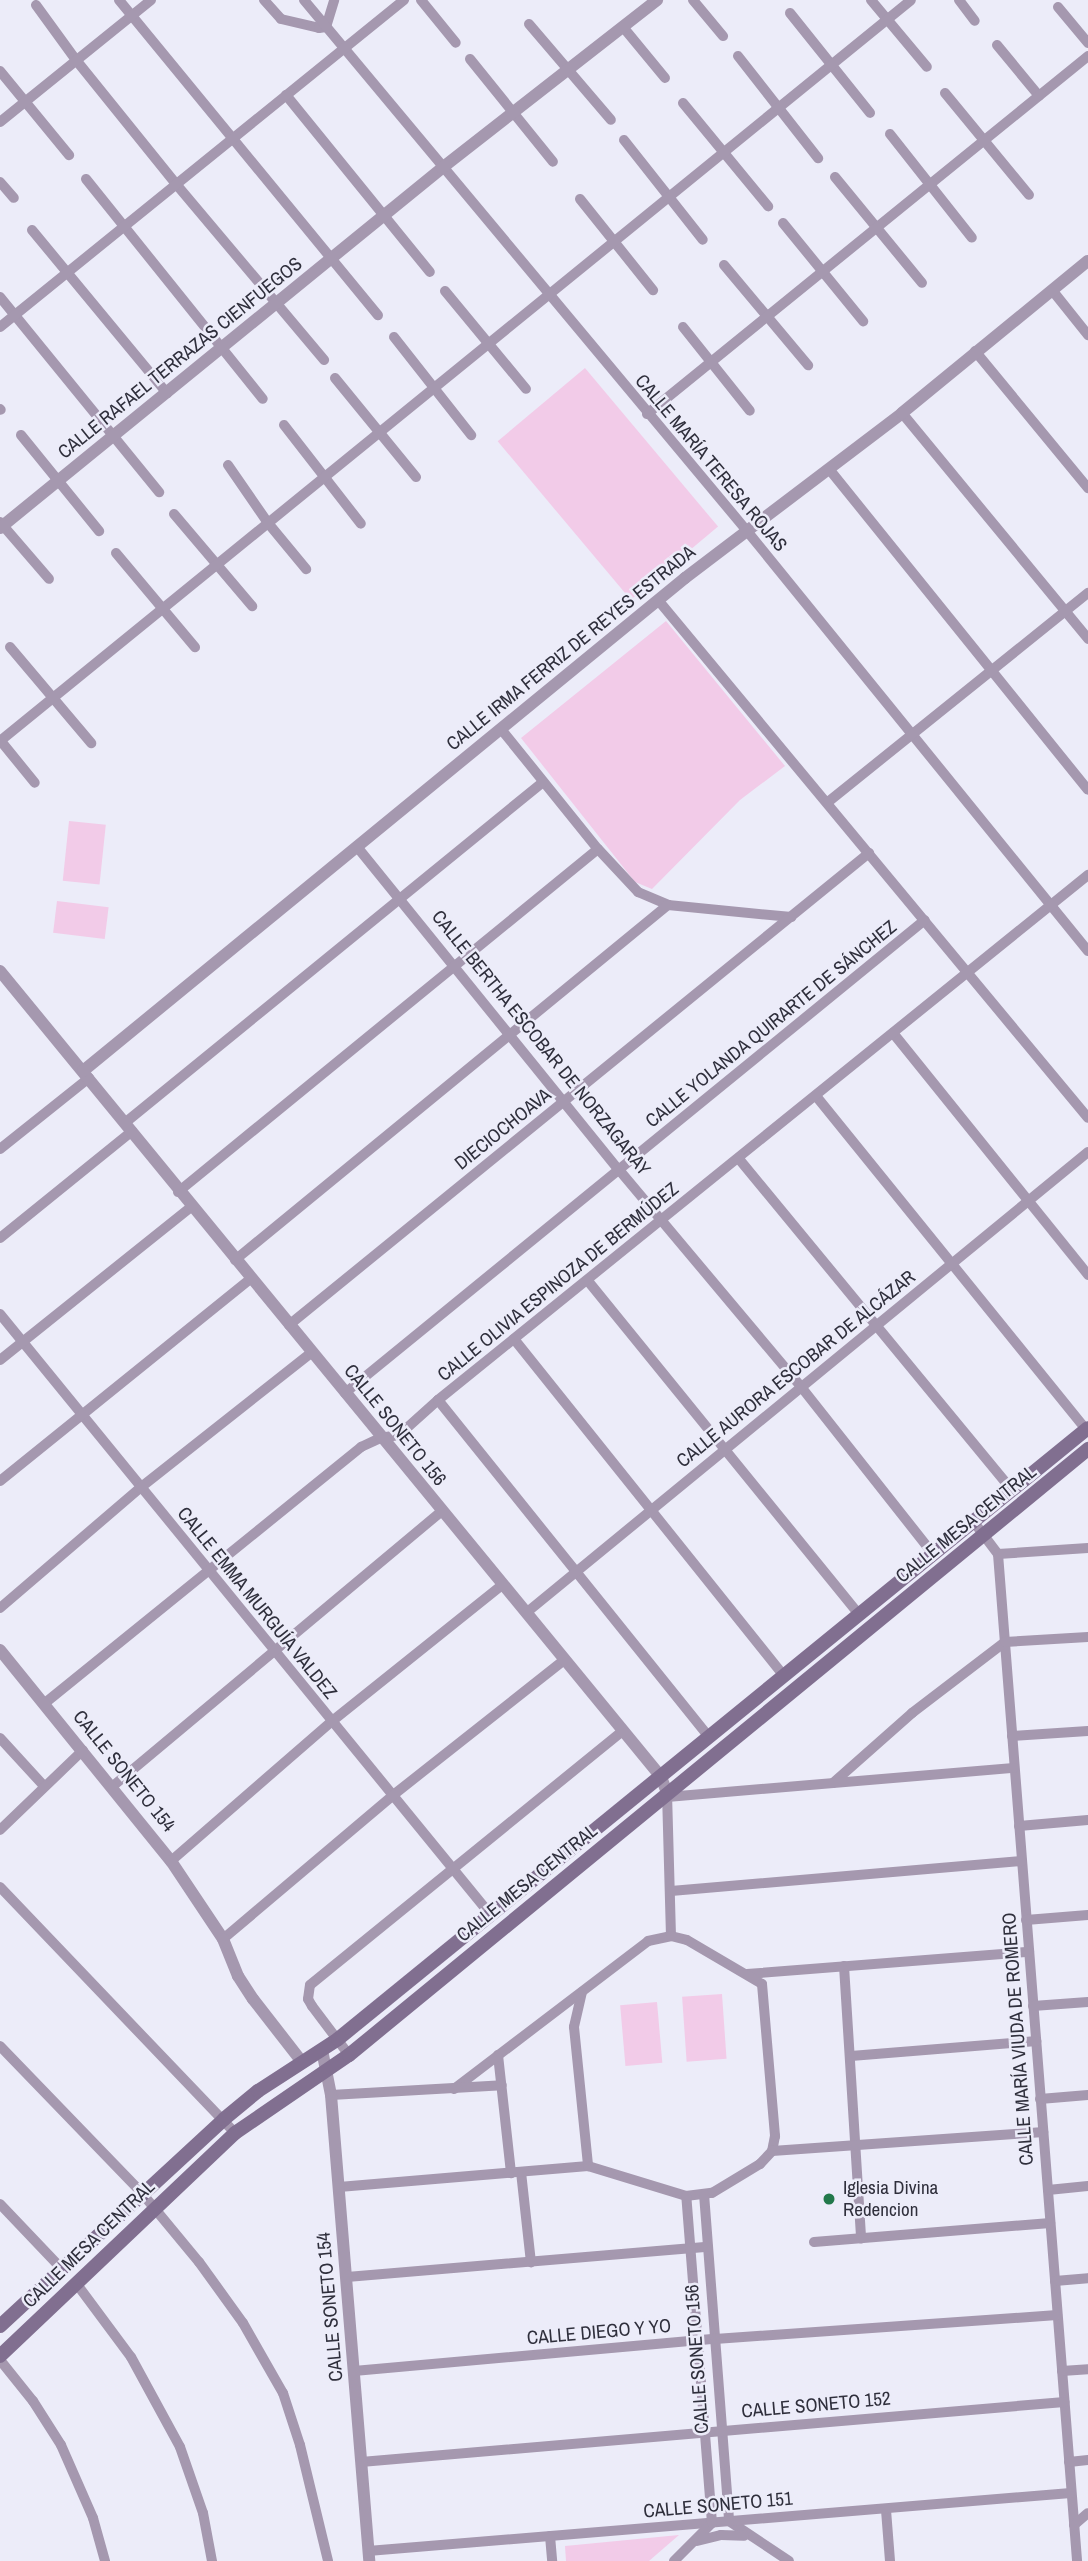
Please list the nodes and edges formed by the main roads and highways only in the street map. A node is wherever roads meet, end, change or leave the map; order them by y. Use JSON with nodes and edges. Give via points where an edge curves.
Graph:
{"nodes":[{"id":1,"x":1087,"y":1428,"type":"edge"},
{"id":2,"x":1088,"y":1449,"type":"edge"},
{"id":3,"x":0,"y":2326,"type":"edge"},
{"id":4,"x":0,"y":2358,"type":"edge"}],
"edges":[{"from":1,"to":3,"type":"main road","name":"CALLE MESA CENTRAL","via":[[338,2039],[224,2119]]},
{"from":2,"to":4,"type":"main road","name":"CALLE MESA CENTRAL","via":[[349,2055],[235,2133]]}]}
